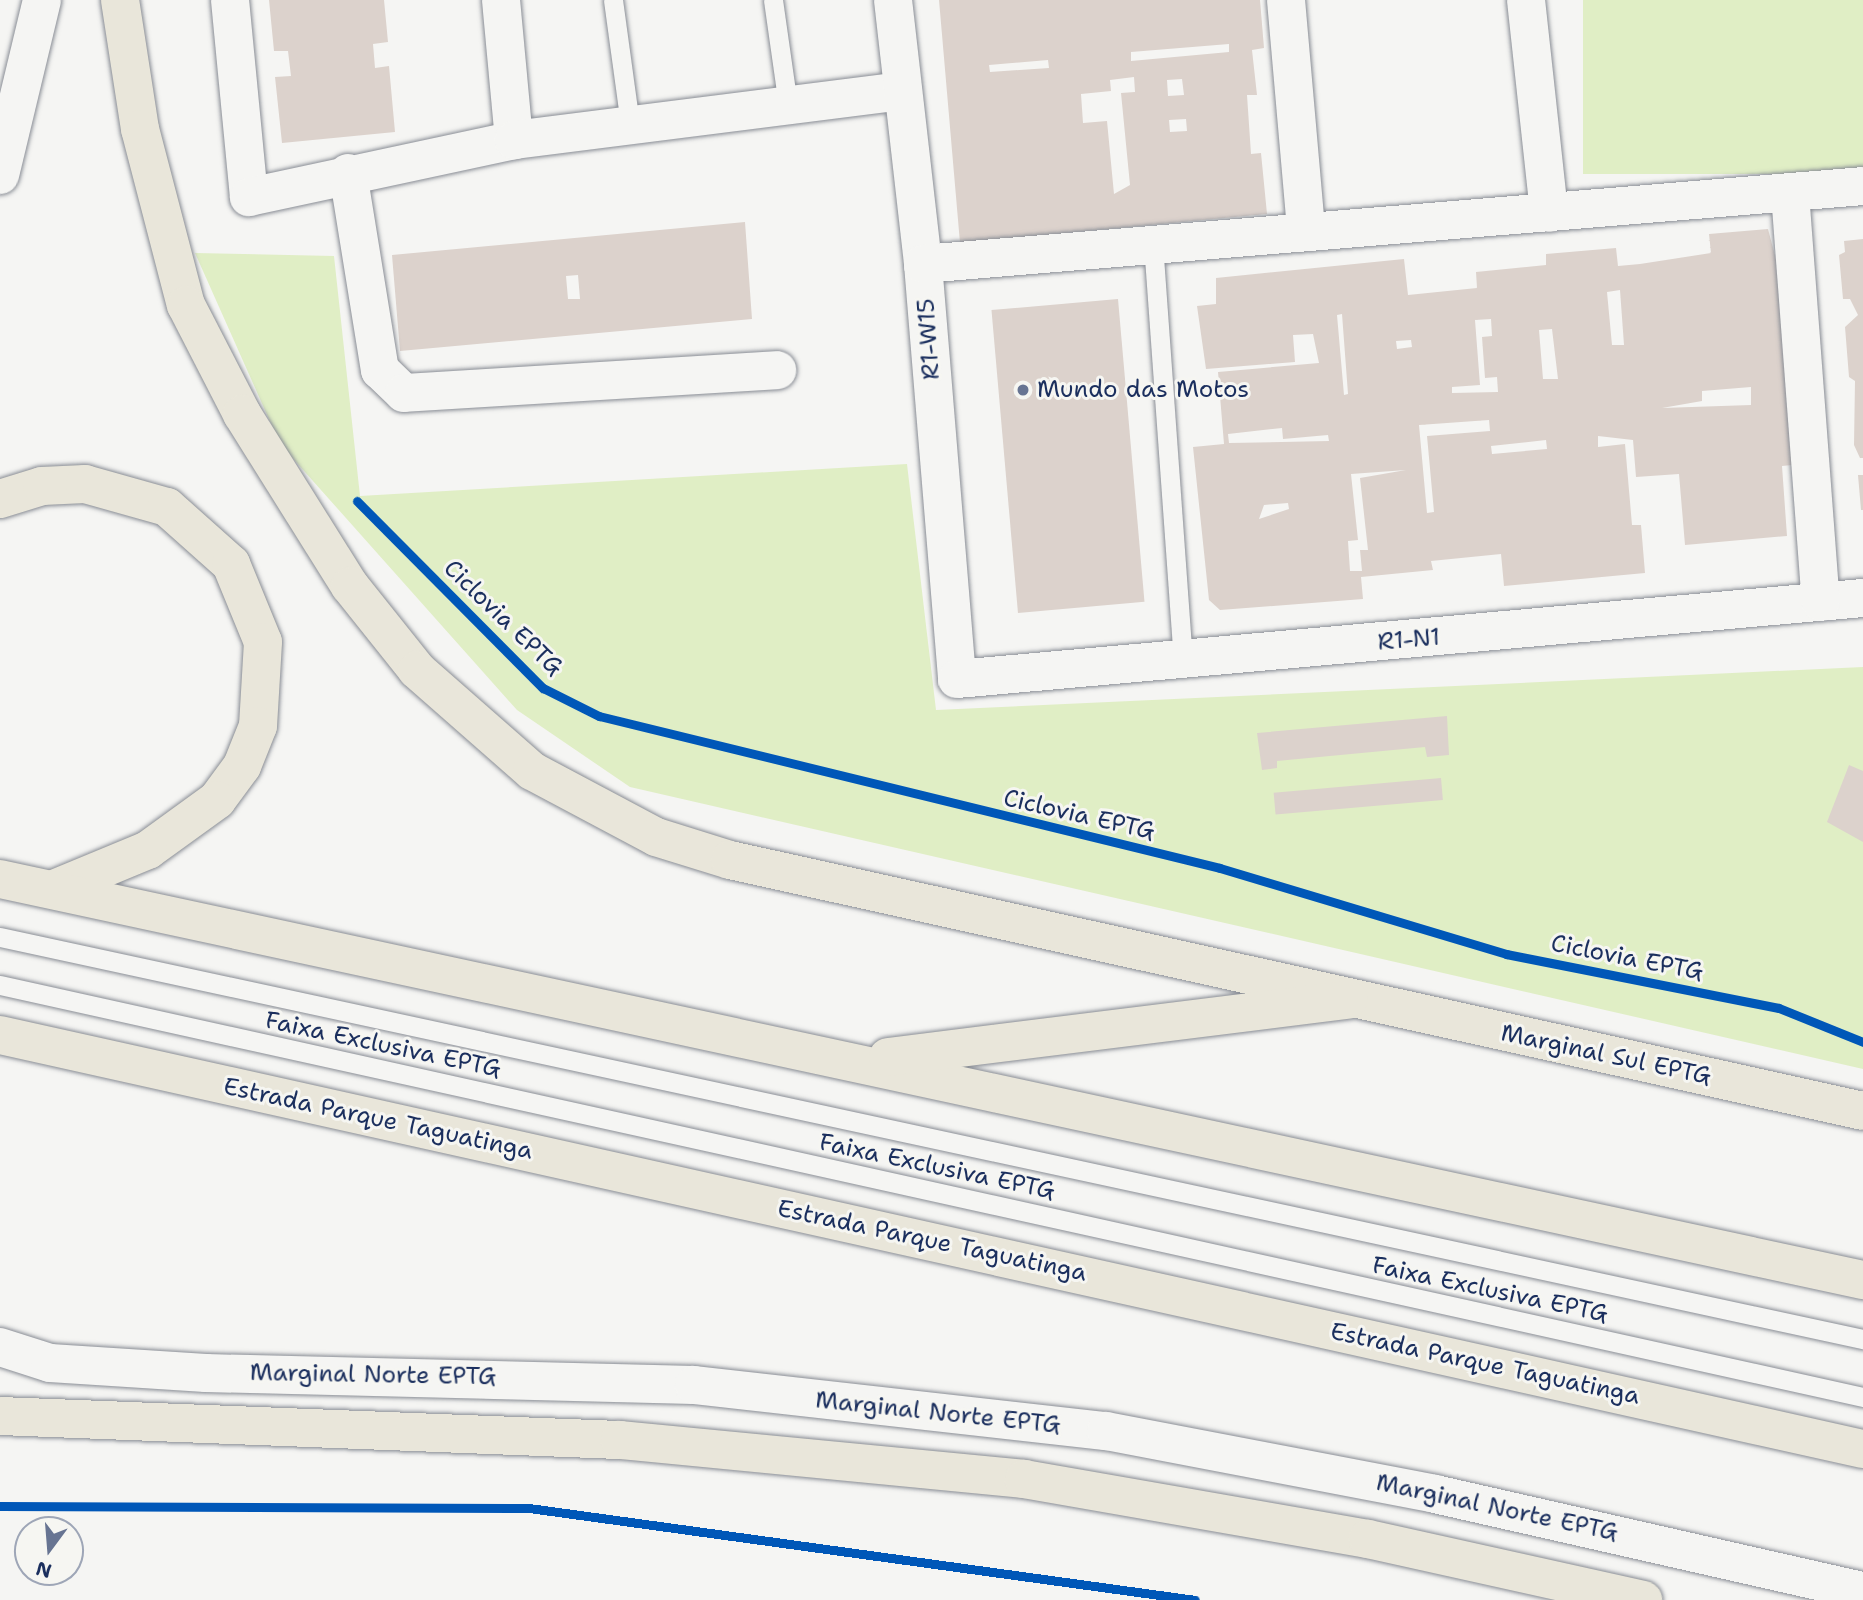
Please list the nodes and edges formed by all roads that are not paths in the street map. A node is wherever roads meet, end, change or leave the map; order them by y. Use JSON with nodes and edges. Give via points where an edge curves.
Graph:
{"nodes":[{"id":1,"x":42,"y":0,"type":"edge"},
{"id":2,"x":120,"y":0,"type":"edge"},
{"id":3,"x":230,"y":0,"type":"edge"},
{"id":4,"x":501,"y":0,"type":"edge"},
{"id":5,"x":613,"y":0,"type":"edge"},
{"id":6,"x":773,"y":0,"type":"edge"},
{"id":7,"x":893,"y":0,"type":"edge"},
{"id":8,"x":1286,"y":0,"type":"edge"},
{"id":9,"x":1526,"y":0,"type":"edge"},
{"id":10,"x":900,"y":91,"type":"junction"},
{"id":11,"x":788,"y":105,"type":"junction"},
{"id":12,"x":630,"y":124,"type":"junction"},
{"id":13,"x":514,"y":140,"type":"junction"},
{"id":14,"x":348,"y":173,"type":"junction"},
{"id":15,"x":0,"y":175,"type":"edge"},
{"id":16,"x":1863,"y":186,"type":"edge"},
{"id":17,"x":1790,"y":193,"type":"junction"},
{"id":18,"x":1549,"y":213,"type":"junction"},
{"id":19,"x":1306,"y":229,"type":"junction"},
{"id":20,"x":1153,"y":243,"type":"junction"},
{"id":21,"x":923,"y":264,"type":"junction"},
{"id":22,"x":777,"y":370,"type":"dead end"},
{"id":23,"x":0,"y":499,"type":"edge"},
{"id":24,"x":1863,"y":598,"type":"edge"},
{"id":25,"x":1821,"y":601,"type":"junction"},
{"id":26,"x":1182,"y":661,"type":"junction"},
{"id":27,"x":957,"y":679,"type":"joint"},
{"id":28,"x":0,"y":879,"type":"edge"},
{"id":29,"x":54,"y":889,"type":"junction"},
{"id":30,"x":0,"y":937,"type":"edge"},
{"id":31,"x":0,"y":985,"type":"edge"},
{"id":32,"x":1348,"y":1000,"type":"junction"},
{"id":33,"x":0,"y":1035,"type":"edge"},
{"id":34,"x":858,"y":1061,"type":"junction"},
{"id":35,"x":1863,"y":1111,"type":"edge"},
{"id":36,"x":1863,"y":1280,"type":"edge"},
{"id":37,"x":1863,"y":1339,"type":"edge"},
{"id":38,"x":0,"y":1347,"type":"edge"},
{"id":39,"x":1863,"y":1397,"type":"edge"},
{"id":40,"x":0,"y":1416,"type":"edge"},
{"id":41,"x":1863,"y":1449,"type":"edge"},
{"id":42,"x":1863,"y":1591,"type":"edge"},
{"id":43,"x":1643,"y":1600,"type":"edge"}],
"edges":[{"from":1,"to":15,"type":"street"},
{"from":2,"to":32,"type":"main road","name":"Marginal Sul EPTG","via":[[140,130],[186,305],[242,414],[350,586],[417,670],[477,729],[592,806],[656,836],[730,860]]},
{"from":3,"to":14,"type":"street","via":[[249,197]]},
{"from":4,"to":13,"type":"street"},
{"from":5,"to":12,"type":"lane"},
{"from":6,"to":11,"type":"lane"},
{"from":7,"to":10,"type":"street","name":"R1-W15"},
{"from":8,"to":19,"type":"street"},
{"from":9,"to":18,"type":"street"},
{"from":10,"to":11,"type":"street"},
{"from":10,"to":21,"type":"street","name":"R1-W15"},
{"from":11,"to":12,"type":"street"},
{"from":12,"to":13,"type":"street"},
{"from":13,"to":14,"type":"street"},
{"from":14,"to":22,"type":"street","via":[[380,370],[404,393]]},
{"from":16,"to":17,"type":"street"},
{"from":17,"to":18,"type":"street"},
{"from":17,"to":25,"type":"street"},
{"from":18,"to":19,"type":"street"},
{"from":19,"to":20,"type":"street"},
{"from":20,"to":21,"type":"street"},
{"from":20,"to":26,"type":"lane"},
{"from":21,"to":27,"type":"street","name":"R1-W15"},
{"from":23,"to":29,"type":"main road","via":[[42,486],[85,484],[167,507],[230,564],[263,642],[258,726],[242,766],[217,800],[148,850]]},
{"from":24,"to":25,"type":"street","name":"R1-N1"},
{"from":25,"to":26,"type":"street","name":"R1-N1"},
{"from":26,"to":27,"type":"street","name":"R1-N1"},
{"from":28,"to":29,"type":"main road"},
{"from":29,"to":34,"type":"main road"},
{"from":30,"to":37,"type":"lane","name":"Faixa Exclusiva EPTG"},
{"from":31,"to":39,"type":"lane","name":"Faixa Exclusiva EPTG"},
{"from":32,"to":34,"type":"main road"},
{"from":32,"to":35,"type":"main road","name":"Marginal Sul EPTG"},
{"from":33,"to":41,"type":"main road","name":"Estrada Parque Taguatinga"},
{"from":34,"to":36,"type":"main road"},
{"from":38,"to":42,"type":"street","name":"Marginal Norte EPTG","via":[[50,1363],[167,1371],[694,1385],[1105,1431],[1436,1493]]},
{"from":40,"to":43,"type":"main road","name":"Marginal Norte EPTG","via":[[620,1440],[1024,1479],[1368,1539]]}]}
